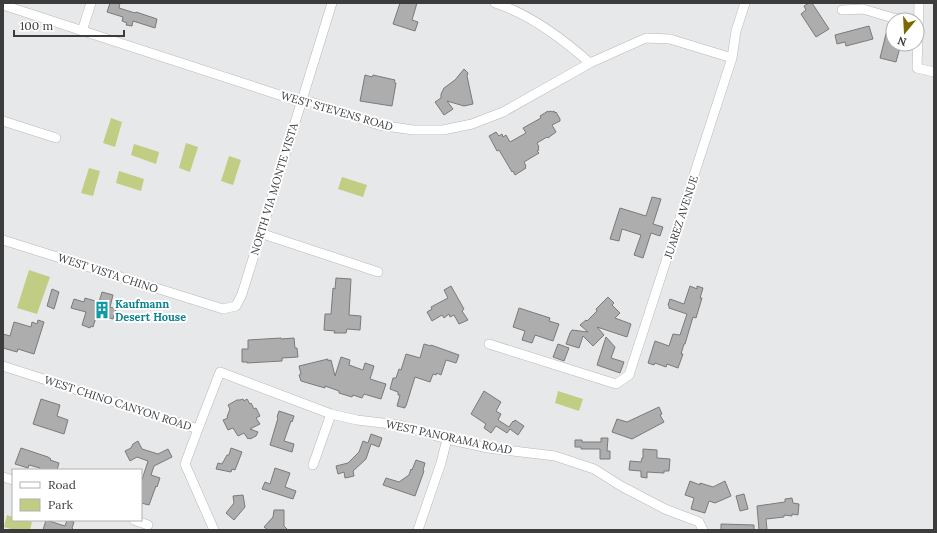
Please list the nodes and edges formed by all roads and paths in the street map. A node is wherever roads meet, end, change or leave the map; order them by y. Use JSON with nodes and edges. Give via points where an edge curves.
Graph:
{"nodes":[{"id":1,"x":90,"y":3,"type":"edge"},
{"id":2,"x":332,"y":3,"type":"edge"},
{"id":3,"x":495,"y":3,"type":"edge"},
{"id":4,"x":745,"y":3,"type":"edge"},
{"id":5,"x":3,"y":5,"type":"edge"},
{"id":6,"x":842,"y":10,"type":"dead end"},
{"id":7,"x":885,"y":16,"type":"edge"},
{"id":8,"x":82,"y":31,"type":"junction"},
{"id":9,"x":917,"y":52,"type":"edge"},
{"id":10,"x":732,"y":58,"type":"junction"},
{"id":11,"x":590,"y":63,"type":"junction"},
{"id":12,"x":934,"y":72,"type":"edge"},
{"id":13,"x":302,"y":102,"type":"junction"},
{"id":14,"x":3,"y":121,"type":"edge"},
{"id":15,"x":56,"y":138,"type":"dead end"},
{"id":16,"x":260,"y":233,"type":"junction"},
{"id":17,"x":3,"y":240,"type":"edge"},
{"id":18,"x":378,"y":272,"type":"dead end"},
{"id":19,"x":236,"y":306,"type":"joint"},
{"id":20,"x":489,"y":344,"type":"dead end"},
{"id":21,"x":3,"y":366,"type":"edge"},
{"id":22,"x":330,"y":414,"type":"junction"},
{"id":23,"x":198,"y":428,"type":"junction"},
{"id":24,"x":447,"y":439,"type":"junction"},
{"id":25,"x":313,"y":465,"type":"dead end"},
{"id":26,"x":137,"y":521,"type":"edge"},
{"id":27,"x":148,"y":525,"type":"dead end"},
{"id":28,"x":214,"y":530,"type":"edge"},
{"id":29,"x":418,"y":530,"type":"edge"},
{"id":30,"x":703,"y":530,"type":"edge"}],
"edges":[{"from":1,"to":8,"type":"street"},
{"from":2,"to":13,"type":"street","name":"NORTH VIA MONTE VISTA"},
{"from":3,"to":11,"type":"street","via":[[528,17],[572,47]]},
{"from":4,"to":10,"type":"street","name":"JUAREZ AVENUE","via":[[736,31]]},
{"from":5,"to":8,"type":"street","name":"WEST STEVENS ROAD"},
{"from":6,"to":7,"type":"street","via":[[863,9]]},
{"from":8,"to":13,"type":"street","name":"WEST STEVENS ROAD"},
{"from":9,"to":12,"type":"street","via":[[916,68]]},
{"from":10,"to":11,"type":"street","name":"WEST STEVENS ROAD","via":[[670,39],[646,38]]},
{"from":10,"to":20,"type":"street","name":"JUAREZ AVENUE","via":[[629,375],[616,384]]},
{"from":11,"to":13,"type":"street","name":"WEST STEVENS ROAD","via":[[503,112],[472,124],[443,130],[413,130],[379,125],[311,102]]},
{"from":13,"to":16,"type":"street","name":"NORTH VIA MONTE VISTA"},
{"from":14,"to":15,"type":"street"},
{"from":16,"to":18,"type":"street"},
{"from":16,"to":19,"type":"street","name":"NORTH VIA MONTE VISTA"},
{"from":17,"to":19,"type":"street","name":"WEST VISTA CHINO","via":[[223,309]]},
{"from":21,"to":23,"type":"street","name":"WEST CHINO CANYON ROAD"},
{"from":22,"to":23,"type":"street","name":"WEST PANORAMA ROAD","via":[[220,372]]},
{"from":22,"to":24,"type":"street","name":"WEST PANORAMA ROAD","via":[[399,425]]},
{"from":22,"to":25,"type":"street"},
{"from":23,"to":28,"type":"street","name":"WEST CHINO CANYON ROAD","via":[[185,464]]},
{"from":24,"to":29,"type":"street"},
{"from":24,"to":30,"type":"street","name":"WEST PANORAMA ROAD","via":[[488,448],[555,456],[594,469],[665,509],[699,522]]},
{"from":26,"to":27,"type":"street"}]}
